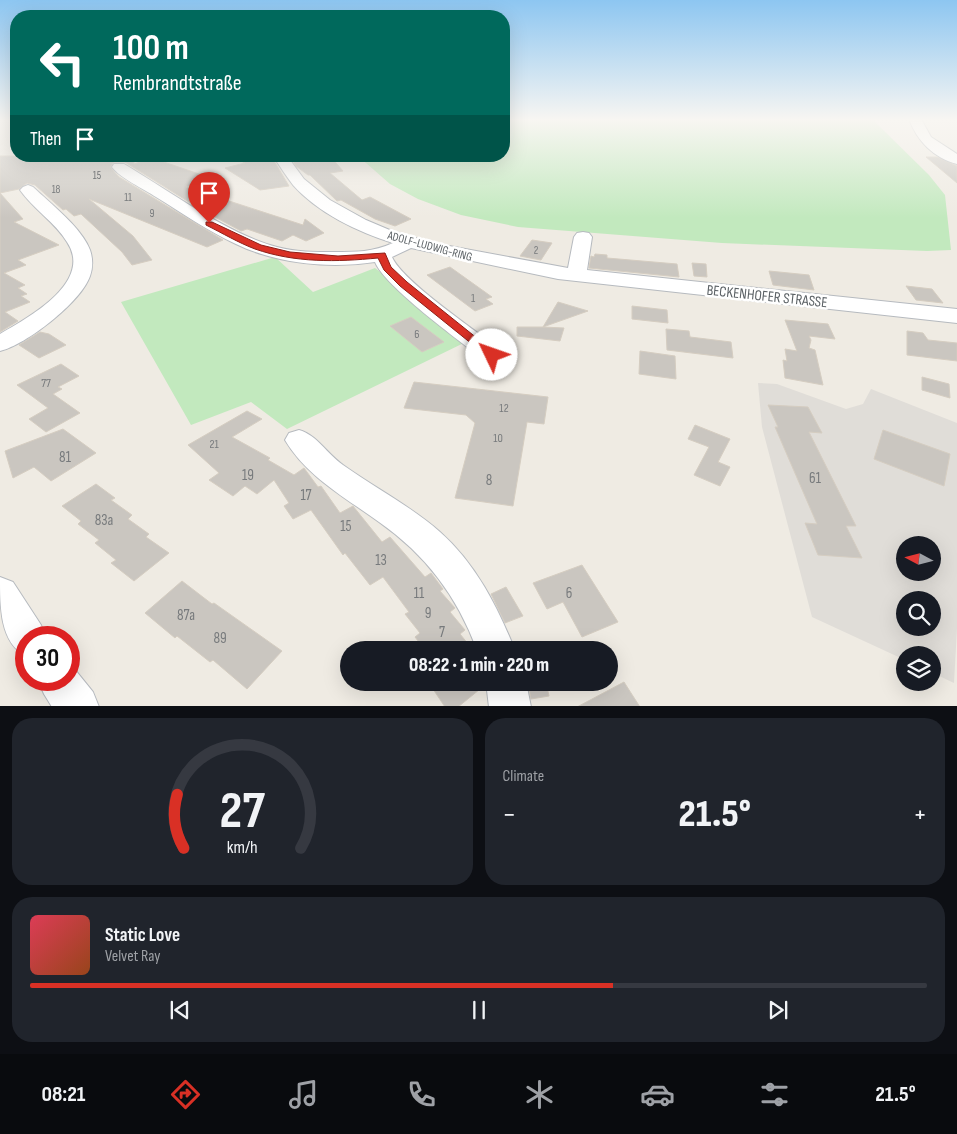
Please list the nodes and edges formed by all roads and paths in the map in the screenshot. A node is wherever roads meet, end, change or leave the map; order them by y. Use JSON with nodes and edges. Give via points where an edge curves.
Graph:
{"nodes":[{"id":1,"x":943,"y":152,"type":"edge"},
{"id":2,"x":957,"y":160,"type":"edge"},
{"id":3,"x":284,"y":162,"type":"edge"},
{"id":4,"x":119,"y":167,"type":"dead end"},
{"id":5,"x":28,"y":190,"type":"dead end"},
{"id":6,"x":583,"y":237,"type":"dead end"},
{"id":7,"x":409,"y":242,"type":"junction"},
{"id":8,"x":382,"y":255,"type":"junction"},
{"id":9,"x":576,"y":275,"type":"junction"},
{"id":10,"x":957,"y":316,"type":"edge"},
{"id":11,"x":0,"y":344,"type":"edge"},
{"id":12,"x":492,"y":355,"type":"dead end"},
{"id":13,"x":299,"y":440,"type":"dead end"},
{"id":14,"x":0,"y":593,"type":"edge"},
{"id":15,"x":20,"y":626,"type":"edge"},
{"id":16,"x":492,"y":641,"type":"edge"},
{"id":17,"x":66,"y":691,"type":"edge"},
{"id":18,"x":508,"y":691,"type":"edge"},
{"id":19,"x":78,"y":706,"type":"edge"},
{"id":20,"x":510,"y":706,"type":"edge"}],
"edges":[{"from":1,"to":2,"type":"street"},
{"from":3,"to":7,"type":"street","name":"ADOLF-LUDWIG-RING","via":[[299,182],[324,203],[360,224]]},
{"from":4,"to":8,"type":"street","via":[[209,223],[273,252],[327,259]]},
{"from":5,"to":11,"type":"street","via":[[75,239],[84,264],[76,284],[62,301]]},
{"from":6,"to":9,"type":"street"},
{"from":7,"to":8,"type":"street"},
{"from":7,"to":9,"type":"street","name":"ADOLF-LUDWIG-RING","via":[[483,260]]},
{"from":8,"to":12,"type":"street","via":[[387,268],[399,280]]},
{"from":9,"to":10,"type":"street","name":"BECKENHOFER STRASSE"},
{"from":13,"to":16,"type":"street","via":[[326,469],[403,522],[444,558],[478,609]]},
{"from":14,"to":15,"type":"street"},
{"from":17,"to":19,"type":"street"},
{"from":18,"to":20,"type":"street"}]}
